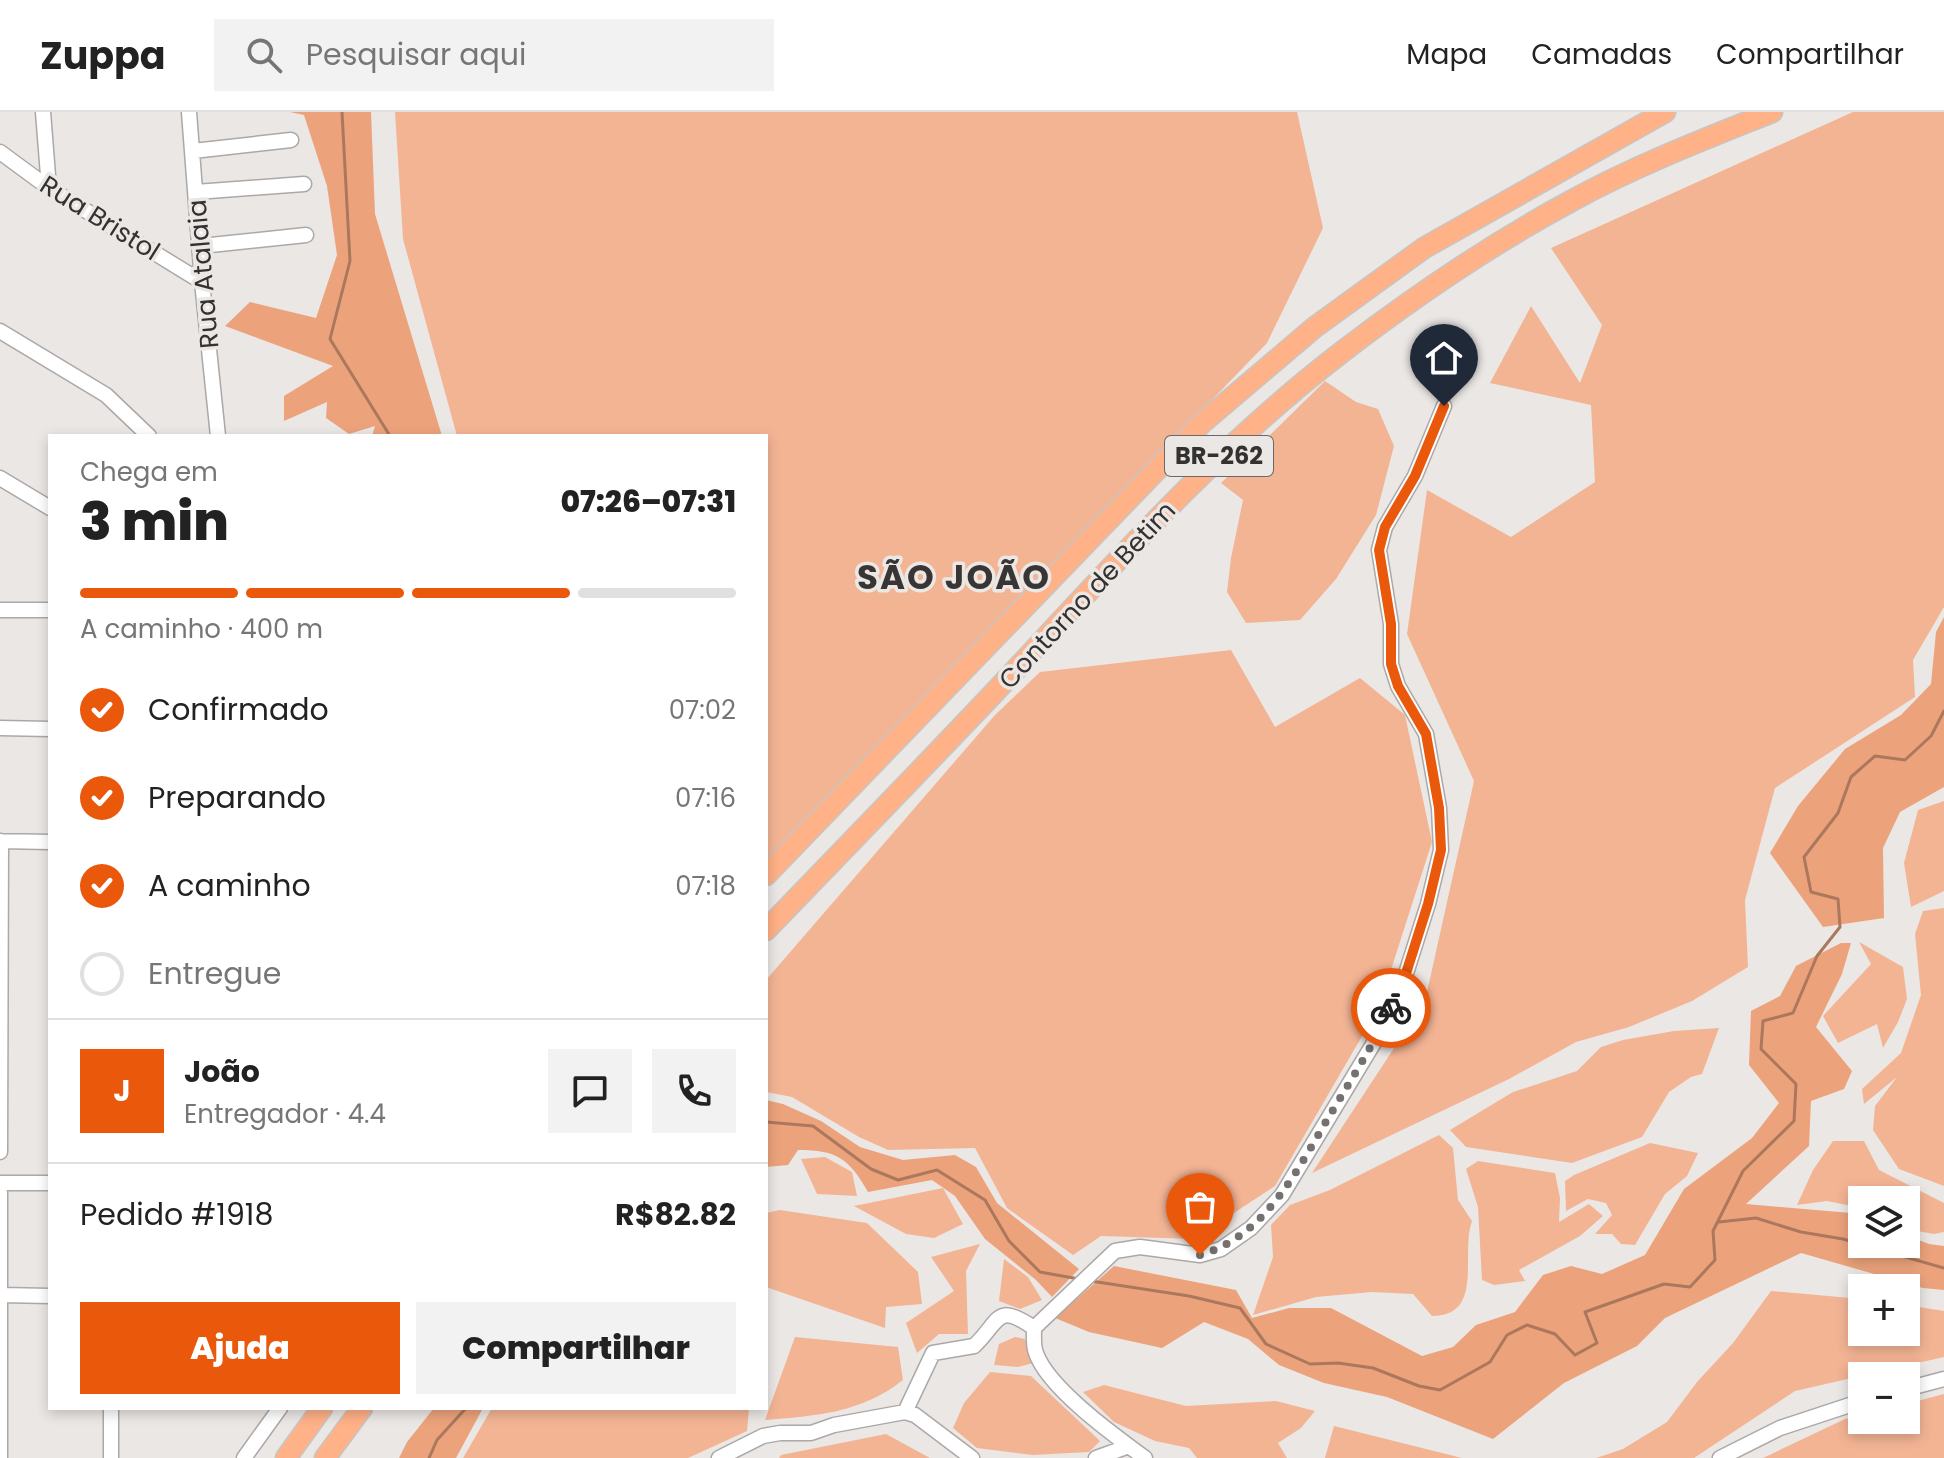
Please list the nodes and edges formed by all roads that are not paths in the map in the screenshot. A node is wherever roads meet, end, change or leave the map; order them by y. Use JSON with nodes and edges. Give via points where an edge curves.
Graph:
{"nodes":[{"id":1,"x":43,"y":112,"type":"edge"},
{"id":2,"x":189,"y":112,"type":"edge"},
{"id":3,"x":1665,"y":112,"type":"edge"},
{"id":4,"x":1772,"y":112,"type":"edge"},
{"id":5,"x":291,"y":140,"type":"dead end"},
{"id":6,"x":193,"y":151,"type":"junction"},
{"id":7,"x":0,"y":152,"type":"edge"},
{"id":8,"x":304,"y":184,"type":"dead end"},
{"id":9,"x":49,"y":188,"type":"junction"},
{"id":10,"x":196,"y":192,"type":"junction"},
{"id":11,"x":306,"y":235,"type":"dead end"},
{"id":12,"x":201,"y":246,"type":"junction"},
{"id":13,"x":202,"y":282,"type":"junction"},
{"id":14,"x":0,"y":331,"type":"edge"},
{"id":15,"x":1444,"y":406,"type":"dead end"},
{"id":16,"x":147,"y":434,"type":"edge"},
{"id":17,"x":218,"y":434,"type":"edge"},
{"id":18,"x":0,"y":478,"type":"edge"},
{"id":19,"x":48,"y":507,"type":"edge"},
{"id":20,"x":0,"y":610,"type":"edge"},
{"id":21,"x":48,"y":610,"type":"edge"},
{"id":22,"x":0,"y":728,"type":"edge"},
{"id":23,"x":48,"y":729,"type":"edge"},
{"id":24,"x":1,"y":841,"type":"edge"},
{"id":25,"x":48,"y":842,"type":"edge"},
{"id":26,"x":768,"y":873,"type":"edge"},
{"id":27,"x":768,"y":928,"type":"edge"},
{"id":28,"x":0,"y":1152,"type":"edge"},
{"id":29,"x":0,"y":1183,"type":"edge"},
{"id":30,"x":48,"y":1183,"type":"edge"},
{"id":31,"x":0,"y":1192,"type":"edge"},
{"id":32,"x":2,"y":1295,"type":"edge"},
{"id":33,"x":48,"y":1296,"type":"edge"},
{"id":34,"x":1034,"y":1328,"type":"junction"},
{"id":35,"x":1944,"y":1379,"type":"edge"},
{"id":36,"x":1920,"y":1385,"type":"edge"},
{"id":37,"x":1848,"y":1406,"type":"edge"},
{"id":38,"x":111,"y":1410,"type":"edge"},
{"id":39,"x":279,"y":1410,"type":"edge"},
{"id":40,"x":321,"y":1410,"type":"edge"},
{"id":41,"x":361,"y":1410,"type":"edge"},
{"id":42,"x":905,"y":1412,"type":"junction"},
{"id":43,"x":1129,"y":1446,"type":"junction"},
{"id":44,"x":0,"y":1458,"type":"edge"},
{"id":45,"x":111,"y":1458,"type":"edge"},
{"id":46,"x":244,"y":1458,"type":"edge"},
{"id":47,"x":286,"y":1458,"type":"edge"},
{"id":48,"x":325,"y":1458,"type":"edge"},
{"id":49,"x":719,"y":1458,"type":"edge"},
{"id":50,"x":972,"y":1458,"type":"edge"},
{"id":51,"x":1096,"y":1458,"type":"edge"},
{"id":52,"x":1145,"y":1458,"type":"edge"},
{"id":53,"x":1720,"y":1458,"type":"edge"}],
"edges":[{"from":1,"to":9,"type":"street"},
{"from":2,"to":6,"type":"street","name":"Rua Atalaia"},
{"from":3,"to":26,"type":"highway","name":"Contorno de Betim","number":"BR-262","via":[[1424,248],[1292,346],[1191,433]]},
{"from":4,"to":27,"type":"highway","name":"Contorno de Betim","number":"BR-262","via":[[1573,200],[1448,276],[1341,352],[1227,448]]},
{"from":5,"to":6,"type":"street"},
{"from":6,"to":10,"type":"street","name":"Rua Atalaia"},
{"from":7,"to":9,"type":"street","name":"Rua Bristol"},
{"from":8,"to":10,"type":"street"},
{"from":9,"to":13,"type":"street","name":"Rua Bristol"},
{"from":10,"to":12,"type":"street","name":"Rua Atalaia"},
{"from":11,"to":12,"type":"street"},
{"from":12,"to":13,"type":"street","name":"Rua Atalaia"},
{"from":13,"to":17,"type":"street","name":"Rua Atalaia"},
{"from":14,"to":16,"type":"street","via":[[106,395]]},
{"from":15,"to":34,"type":"street","via":[[1379,550],[1391,624],[1391,664],[1426,734],[1439,808],[1441,850],[1402,986],[1282,1195],[1251,1228],[1221,1249],[1200,1255],[1140,1247],[1115,1251]]},
{"from":18,"to":19,"type":"street"},
{"from":20,"to":21,"type":"street"},
{"from":22,"to":23,"type":"street"},
{"from":24,"to":25,"type":"street"},
{"from":24,"to":28,"type":"street"},
{"from":29,"to":30,"type":"street"},
{"from":31,"to":32,"type":"street"},
{"from":32,"to":33,"type":"street"},
{"from":32,"to":44,"type":"street"},
{"from":34,"to":42,"type":"street","via":[[1011,1314],[1002,1315],[974,1346],[933,1353]]},
{"from":34,"to":43,"type":"street","via":[[1035,1352],[1051,1377]]},
{"from":35,"to":36,"type":"street"},
{"from":37,"to":53,"type":"street","via":[[1780,1428]]},
{"from":38,"to":45,"type":"street"},
{"from":39,"to":46,"type":"street"},
{"from":40,"to":47,"type":"highway"},
{"from":41,"to":48,"type":"highway"},
{"from":42,"to":49,"type":"street","via":[[811,1433],[763,1436]]},
{"from":42,"to":50,"type":"street"},
{"from":43,"to":51,"type":"street"},
{"from":43,"to":52,"type":"street"}]}
